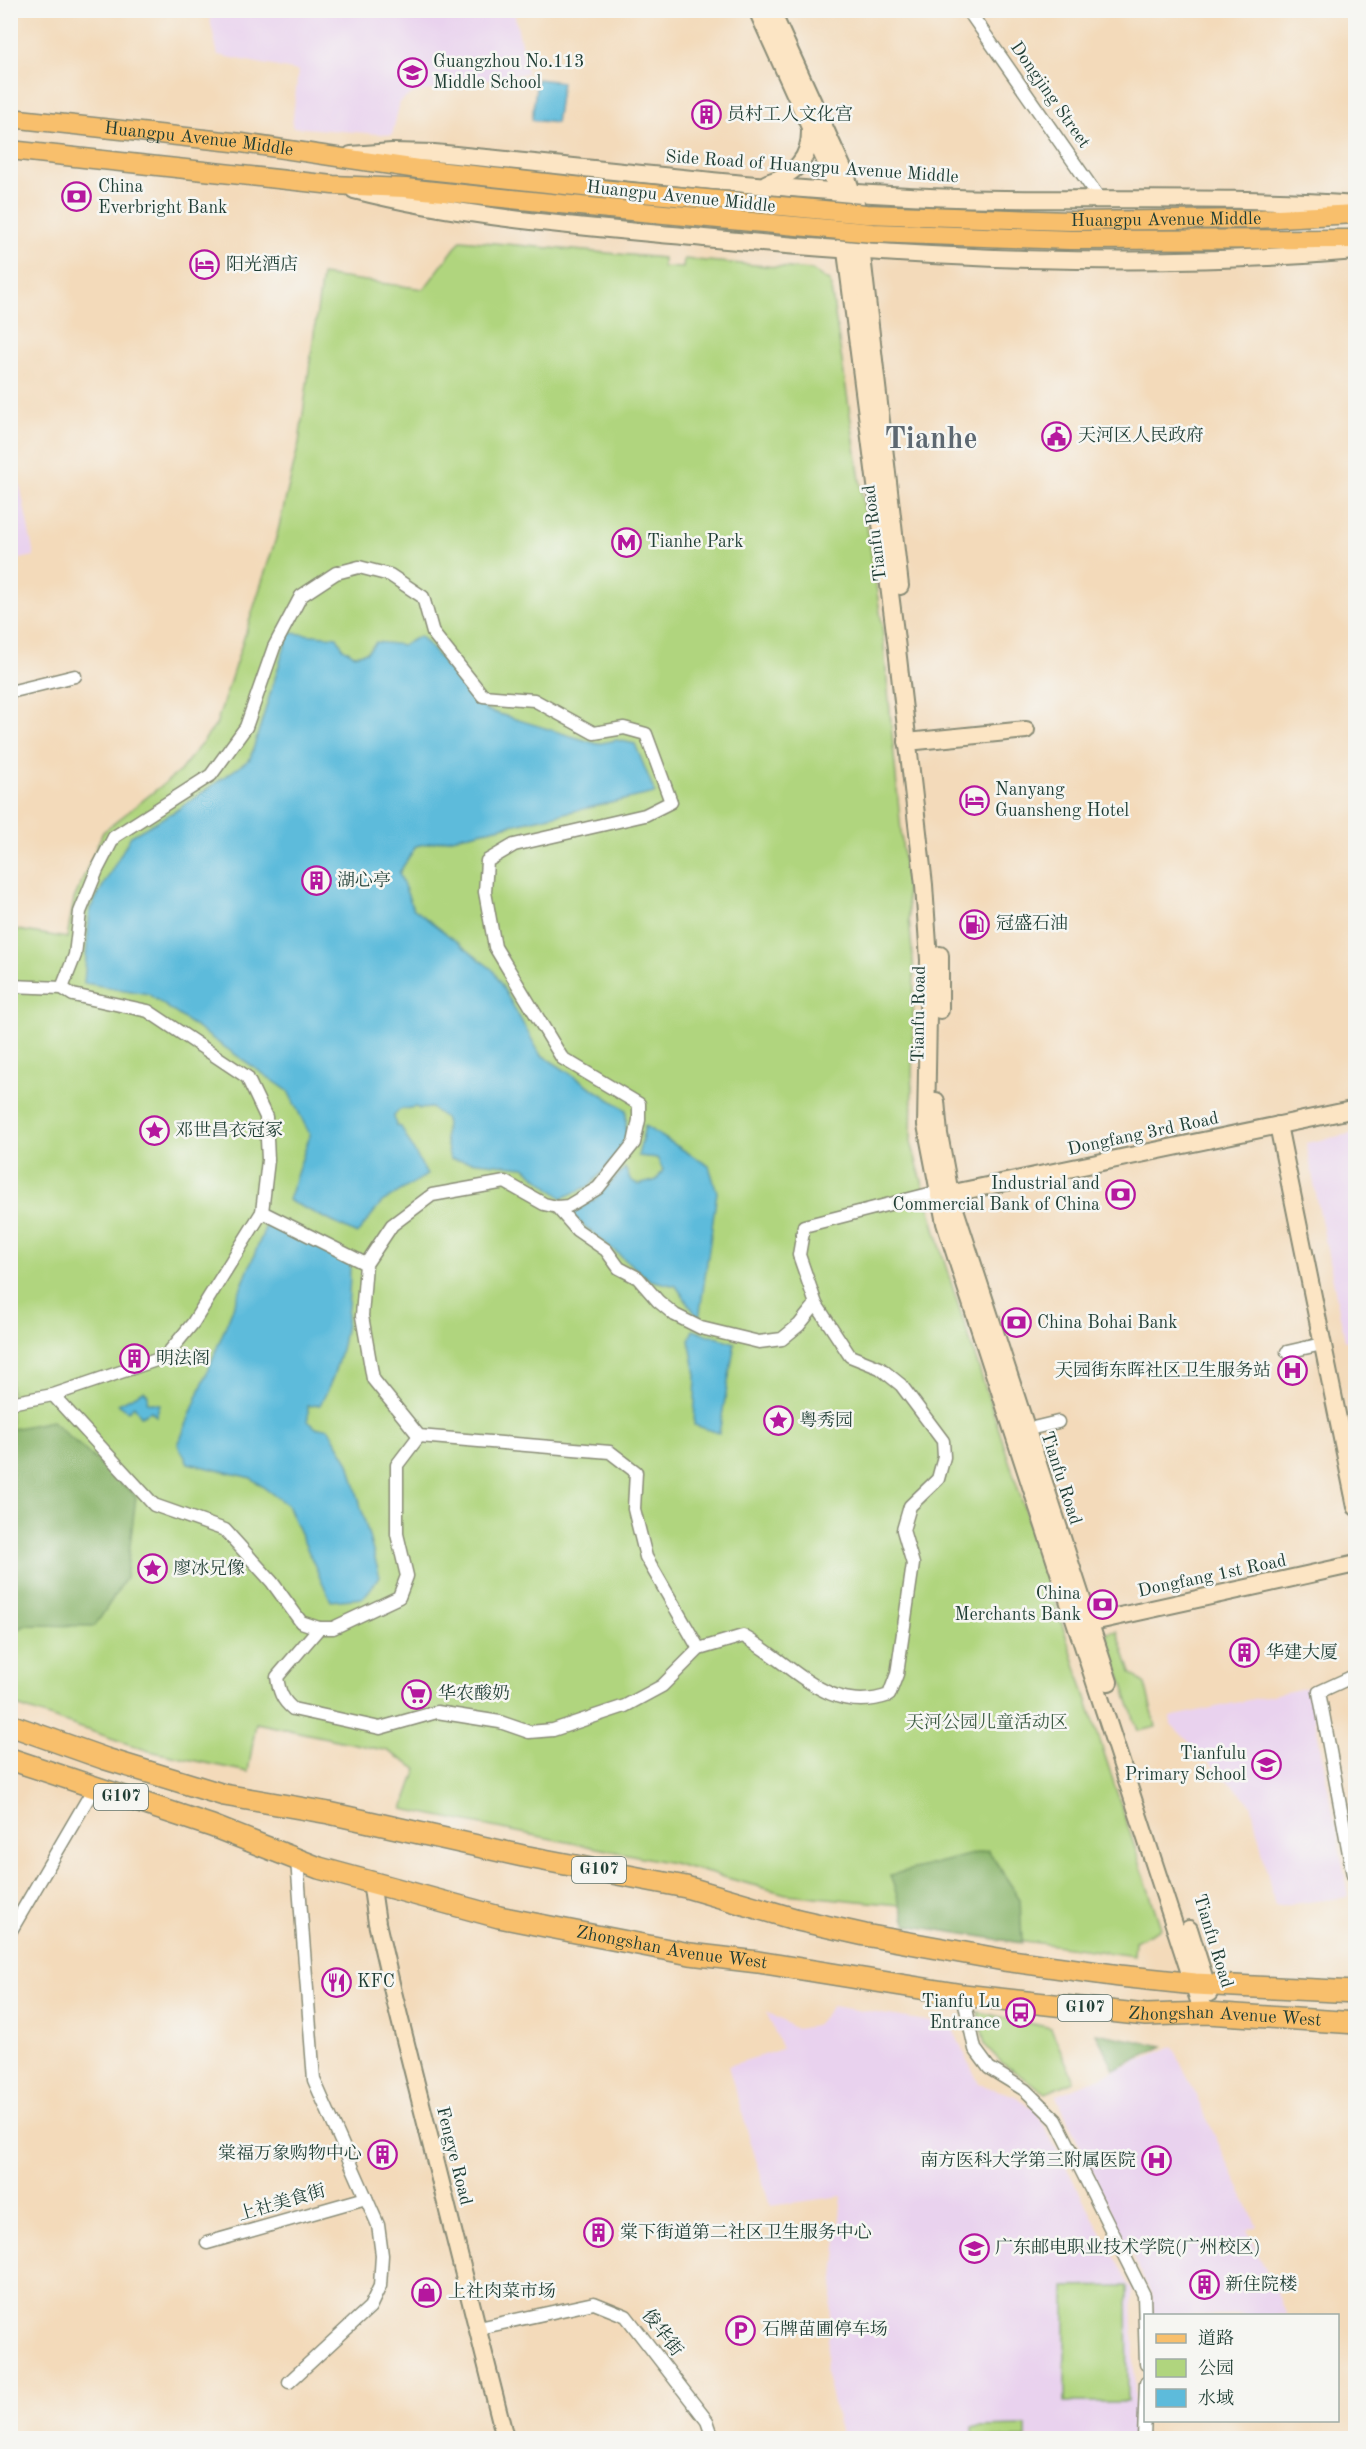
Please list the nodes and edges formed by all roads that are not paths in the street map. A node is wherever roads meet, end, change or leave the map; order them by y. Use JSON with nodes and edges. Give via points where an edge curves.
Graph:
{"nodes":[{"id":1,"x":757,"y":10,"type":"edge"},
{"id":2,"x":969,"y":10,"type":"edge"},
{"id":3,"x":778,"y":14,"type":"edge"},
{"id":4,"x":10,"y":118,"type":"edge"},
{"id":5,"x":810,"y":126,"type":"junction"},
{"id":6,"x":10,"y":150,"type":"edge"},
{"id":7,"x":338,"y":157,"type":"junction"},
{"id":8,"x":726,"y":181,"type":"junction"},
{"id":9,"x":761,"y":184,"type":"junction"},
{"id":10,"x":333,"y":185,"type":"junction"},
{"id":11,"x":845,"y":192,"type":"junction"},
{"id":12,"x":956,"y":198,"type":"junction"},
{"id":13,"x":1101,"y":201,"type":"junction"},
{"id":14,"x":1356,"y":205,"type":"edge"},
{"id":15,"x":1356,"y":214,"type":"edge"},
{"id":16,"x":719,"y":239,"type":"junction"},
{"id":17,"x":1356,"y":239,"type":"edge"},
{"id":18,"x":845,"y":251,"type":"junction"},
{"id":19,"x":1356,"y":251,"type":"edge"},
{"id":20,"x":862,"y":252,"type":"junction"},
{"id":21,"x":953,"y":257,"type":"junction"},
{"id":22,"x":75,"y":676,"type":"dead end"},
{"id":23,"x":10,"y":692,"type":"edge"},
{"id":24,"x":1026,"y":730,"type":"dead end"},
{"id":25,"x":913,"y":741,"type":"junction"},
{"id":26,"x":10,"y":986,"type":"edge"},
{"id":27,"x":62,"y":988,"type":"junction"},
{"id":28,"x":1356,"y":1109,"type":"edge"},
{"id":29,"x":1278,"y":1125,"type":"junction"},
{"id":30,"x":942,"y":1194,"type":"junction"},
{"id":31,"x":557,"y":1207,"type":"junction"},
{"id":32,"x":262,"y":1212,"type":"junction"},
{"id":33,"x":366,"y":1264,"type":"junction"},
{"id":34,"x":816,"y":1304,"type":"junction"},
{"id":35,"x":1322,"y":1344,"type":"junction"},
{"id":36,"x":1287,"y":1352,"type":"dead end"},
{"id":37,"x":53,"y":1395,"type":"junction"},
{"id":38,"x":10,"y":1403,"type":"edge"},
{"id":39,"x":1058,"y":1422,"type":"dead end"},
{"id":40,"x":1025,"y":1430,"type":"junction"},
{"id":41,"x":419,"y":1436,"type":"junction"},
{"id":42,"x":1356,"y":1507,"type":"edge"},
{"id":43,"x":1356,"y":1564,"type":"edge"},
{"id":44,"x":1083,"y":1624,"type":"junction"},
{"id":45,"x":320,"y":1628,"type":"junction"},
{"id":46,"x":699,"y":1649,"type":"junction"},
{"id":47,"x":1356,"y":1675,"type":"edge"},
{"id":48,"x":10,"y":1725,"type":"edge"},
{"id":49,"x":10,"y":1759,"type":"edge"},
{"id":50,"x":94,"y":1788,"type":"junction"},
{"id":51,"x":297,"y":1860,"type":"junction"},
{"id":52,"x":1356,"y":1876,"type":"edge"},
{"id":53,"x":371,"y":1881,"type":"junction"},
{"id":54,"x":10,"y":1932,"type":"edge"},
{"id":55,"x":1201,"y":1985,"type":"junction"},
{"id":56,"x":1356,"y":1992,"type":"edge"},
{"id":57,"x":963,"y":1995,"type":"junction"},
{"id":58,"x":1208,"y":2013,"type":"junction"},
{"id":59,"x":1356,"y":2023,"type":"edge"},
{"id":60,"x":366,"y":2198,"type":"junction"},
{"id":61,"x":207,"y":2243,"type":"dead end"},
{"id":62,"x":1145,"y":2314,"type":"edge"},
{"id":63,"x":479,"y":2328,"type":"junction"},
{"id":64,"x":289,"y":2382,"type":"dead end"},
{"id":65,"x":1145,"y":2422,"type":"edge"},
{"id":66,"x":505,"y":2439,"type":"edge"},
{"id":67,"x":713,"y":2439,"type":"edge"},
{"id":68,"x":1144,"y":2439,"type":"edge"}],
"edges":[{"from":1,"to":5,"type":"main road"},
{"from":2,"to":13,"type":"street","name":"Dongjing Street"},
{"from":3,"to":11,"type":"main road"},
{"from":4,"to":7,"type":"main road","name":"Huangpu Avenue Middle"},
{"from":5,"to":9,"type":"main road","via":[[810,146],[801,163],[784,176]]},
{"from":5,"to":11,"type":"main road"},
{"from":6,"to":10,"type":"main road","name":"Huangpu Avenue Middle"},
{"from":7,"to":8,"type":"main road","name":"Side Road of Huangpu Avenue Middle","via":[[423,152]]},
{"from":7,"to":15,"type":"main road","name":"Huangpu Avenue Middle","bridge":true,"via":[[611,190],[866,214],[1070,221]]},
{"from":8,"to":9,"type":"main road","name":"Side Road of Huangpu Avenue Middle"},
{"from":8,"to":16,"type":"main road","via":[[744,198],[745,214],[738,229]]},
{"from":9,"to":11,"type":"main road","name":"Side Road of Huangpu Avenue Middle"},
{"from":10,"to":16,"type":"main road","via":[[447,210]]},
{"from":10,"to":17,"type":"main road","name":"Huangpu Avenue Middle","bridge":true,"via":[[405,188],[873,233],[1070,240]]},
{"from":11,"to":12,"type":"main road","name":"Side Road of Huangpu Avenue Middle"},
{"from":11,"to":18,"type":"main road","name":"Tianfu Road"},
{"from":11,"to":20,"type":"main road","name":"Tianfu Road"},
{"from":12,"to":13,"type":"main road","name":"Side Road of Huangpu Avenue Middle"},
{"from":12,"to":21,"type":"main road","via":[[938,208],[929,224],[932,242]]},
{"from":13,"to":14,"type":"main road","name":"Side Road of Huangpu Avenue Middle","via":[[1241,199]]},
{"from":16,"to":18,"type":"main road"},
{"from":18,"to":20,"type":"main road"},
{"from":18,"to":25,"type":"main road","name":"Tianfu Road"},
{"from":19,"to":21,"type":"main road","via":[[1244,258]]},
{"from":20,"to":21,"type":"main road"},
{"from":20,"to":25,"type":"main road","name":"Tianfu Road"},
{"from":22,"to":23,"type":"street"},
{"from":24,"to":25,"type":"main road"},
{"from":25,"to":30,"type":"main road","name":"Tianfu Road","via":[[940,952],[937,1116]]},
{"from":26,"to":27,"type":"street"},
{"from":27,"to":31,"type":"street","via":[[75,955],[80,912],[114,837],[211,775],[246,727],[274,647],[301,596],[336,573],[359,567],[390,575],[423,597],[433,633],[483,696],[534,700],[594,733],[624,728],[646,734],[671,802],[645,815],[514,845],[488,861],[485,892],[495,947],[562,1058],[639,1104],[634,1143],[598,1188],[568,1206]]},
{"from":27,"to":32,"type":"street","via":[[73,995],[148,1011],[247,1077],[266,1117],[268,1160]]},
{"from":28,"to":29,"type":"main road","name":"Dongfang 3rd Road"},
{"from":29,"to":30,"type":"main road","name":"Dongfang 3rd Road"},
{"from":29,"to":35,"type":"main road"},
{"from":30,"to":34,"type":"street","via":[[804,1226],[799,1255]]},
{"from":30,"to":40,"type":"main road","name":"Tianfu Road"},
{"from":30,"to":44,"type":"main road","name":"Tianfu Road"},
{"from":31,"to":33,"type":"street","via":[[505,1182],[432,1195],[392,1226]]},
{"from":31,"to":34,"type":"street","via":[[577,1230],[606,1250],[619,1268],[638,1278],[658,1301],[701,1328],[759,1342],[782,1339]]},
{"from":32,"to":33,"type":"street"},
{"from":32,"to":37,"type":"street","via":[[193,1323],[165,1357]]},
{"from":33,"to":41,"type":"street","via":[[362,1316],[373,1379]]},
{"from":34,"to":46,"type":"street","via":[[850,1356],[880,1368],[901,1385],[943,1441],[938,1479],[910,1506],[903,1530],[913,1564],[897,1674],[889,1695],[871,1702],[840,1698],[807,1683],[766,1649],[743,1636]]},
{"from":35,"to":36,"type":"street"},
{"from":35,"to":42,"type":"main road"},
{"from":37,"to":38,"type":"street"},
{"from":37,"to":45,"type":"street","via":[[154,1505],[225,1530],[302,1622]]},
{"from":39,"to":40,"type":"street"},
{"from":40,"to":44,"type":"main road","name":"Tianfu Road"},
{"from":41,"to":45,"type":"street","via":[[397,1465],[397,1534],[406,1576],[399,1597],[333,1628]]},
{"from":41,"to":46,"type":"street","via":[[610,1452],[636,1472],[634,1509],[646,1557]]},
{"from":43,"to":44,"type":"main road","name":"Dongfang 1st Road"},
{"from":44,"to":55,"type":"main road","name":"Tianfu Road"},
{"from":45,"to":46,"type":"street","via":[[277,1677],[285,1702],[293,1709],[380,1728],[437,1712],[500,1722],[529,1732],[573,1726],[625,1706],[662,1686]]},
{"from":47,"to":52,"type":"street","via":[[1318,1692]]},
{"from":48,"to":55,"type":"highway","name":"Zhongshan Avenue West","number":"G107","via":[[137,1769],[244,1800],[329,1813],[686,1887],[865,1935],[1004,1960]]},
{"from":49,"to":50,"type":"highway","name":"Zhongshan Avenue West","number":"G107"},
{"from":50,"to":51,"type":"highway","name":"Zhongshan Avenue West","number":"G107","via":[[212,1826]]},
{"from":50,"to":54,"type":"street"},
{"from":51,"to":53,"type":"highway","name":"Zhongshan Avenue West","number":"G107"},
{"from":51,"to":60,"type":"street","via":[[314,2080]]},
{"from":53,"to":57,"type":"highway","name":"Zhongshan Avenue West","number":"G107","via":[[499,1917],[690,1954]]},
{"from":53,"to":63,"type":"main road","name":"Fengye Road","via":[[376,1923]]},
{"from":55,"to":56,"type":"highway","name":"Zhongshan Avenue West","number":"G107"},
{"from":55,"to":58,"type":"main road","name":"Tianfu Road","via":[[1212,2002]]},
{"from":57,"to":58,"type":"highway","name":"Zhongshan Avenue West","number":"G107","via":[[1146,2015]]},
{"from":57,"to":62,"type":"street","via":[[975,2049],[989,2068],[1025,2090],[1056,2120],[1144,2295]]},
{"from":58,"to":59,"type":"highway","name":"Zhongshan Avenue West","number":"G107"},
{"from":60,"to":61,"type":"street","name":"上社美食街"},
{"from":60,"to":64,"type":"street","via":[[381,2243],[380,2286],[370,2307]]},
{"from":63,"to":66,"type":"main road","name":"Fengye Road"},
{"from":63,"to":67,"type":"street","name":"俊华街","via":[[594,2303],[626,2316],[707,2421]]},
{"from":65,"to":68,"type":"street"}]}
